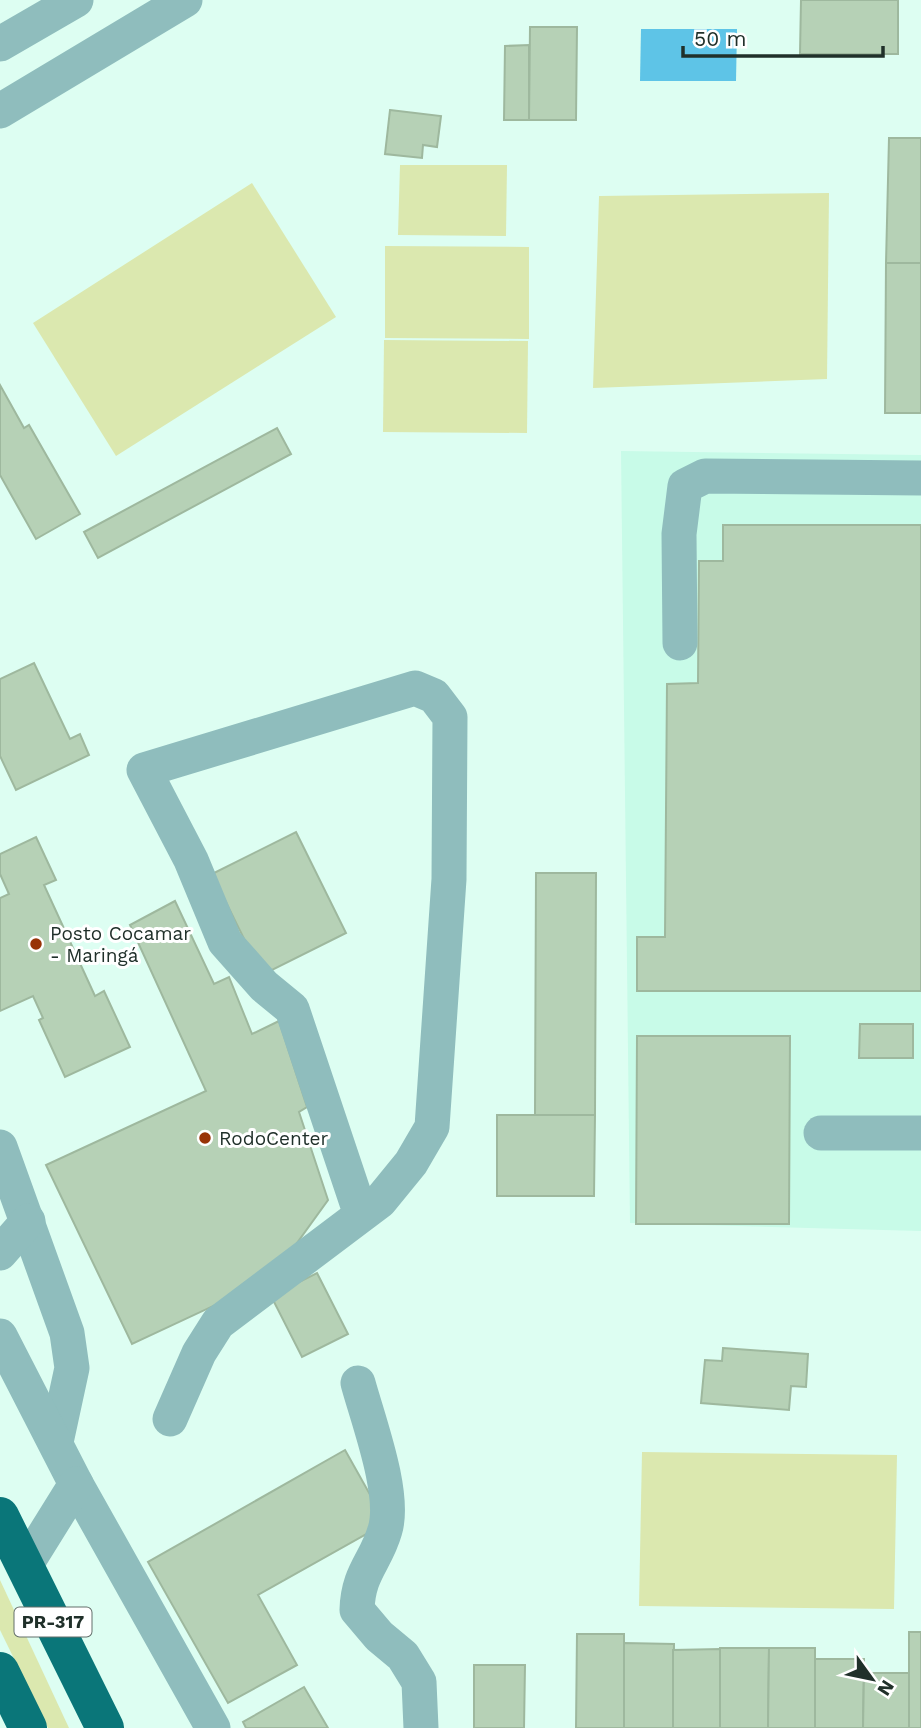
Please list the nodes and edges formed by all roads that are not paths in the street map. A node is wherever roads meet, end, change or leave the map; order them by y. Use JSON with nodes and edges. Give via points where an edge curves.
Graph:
{"nodes":[{"id":1,"x":76,"y":0,"type":"edge"},
{"id":2,"x":185,"y":0,"type":"edge"},
{"id":3,"x":0,"y":44,"type":"edge"},
{"id":4,"x":0,"y":111,"type":"edge"},
{"id":5,"x":921,"y":478,"type":"edge"},
{"id":6,"x":680,"y":643,"type":"dead end"},
{"id":7,"x":821,"y":1133,"type":"dead end"},
{"id":8,"x":921,"y":1133,"type":"edge"},
{"id":9,"x":0,"y":1147,"type":"edge"},
{"id":10,"x":361,"y":1215,"type":"junction"},
{"id":11,"x":28,"y":1221,"type":"junction"},
{"id":12,"x":0,"y":1253,"type":"edge"},
{"id":13,"x":0,"y":1336,"type":"edge"},
{"id":14,"x":358,"y":1383,"type":"dead end"},
{"id":15,"x":170,"y":1419,"type":"dead end"},
{"id":16,"x":56,"y":1443,"type":"junction"},
{"id":17,"x":76,"y":1484,"type":"junction"},
{"id":18,"x":0,"y":1516,"type":"edge"},
{"id":19,"x":25,"y":1566,"type":"junction"},
{"id":20,"x":0,"y":1671,"type":"edge"},
{"id":21,"x":28,"y":1728,"type":"edge"},
{"id":22,"x":105,"y":1728,"type":"edge"},
{"id":23,"x":213,"y":1728,"type":"edge"},
{"id":24,"x":421,"y":1728,"type":"edge"}],
"edges":[{"from":1,"to":3,"type":"street"},
{"from":2,"to":4,"type":"street"},
{"from":5,"to":6,"type":"street","via":[[705,476],[685,486],[679,534]]},
{"from":7,"to":8,"type":"street"},
{"from":9,"to":11,"type":"street"},
{"from":10,"to":10,"type":"street","via":[[292,1009],[225,943],[191,860],[144,770],[415,688],[434,696],[450,717],[449,879],[432,1127],[411,1163],[380,1201]]},
{"from":10,"to":15,"type":"street","via":[[218,1323],[199,1353]]},
{"from":11,"to":12,"type":"street"},
{"from":11,"to":16,"type":"street","via":[[68,1333],[72,1368]]},
{"from":13,"to":16,"type":"street"},
{"from":14,"to":24,"type":"street","via":[[385,1480],[386,1528],[358,1587],[357,1610],[404,1656],[419,1682]]},
{"from":16,"to":17,"type":"street"},
{"from":17,"to":19,"type":"street"},
{"from":17,"to":23,"type":"street"},
{"from":18,"to":19,"type":"highway","number":"PR-317"},
{"from":19,"to":22,"type":"highway","number":"PR-317"},
{"from":20,"to":21,"type":"highway"}]}
